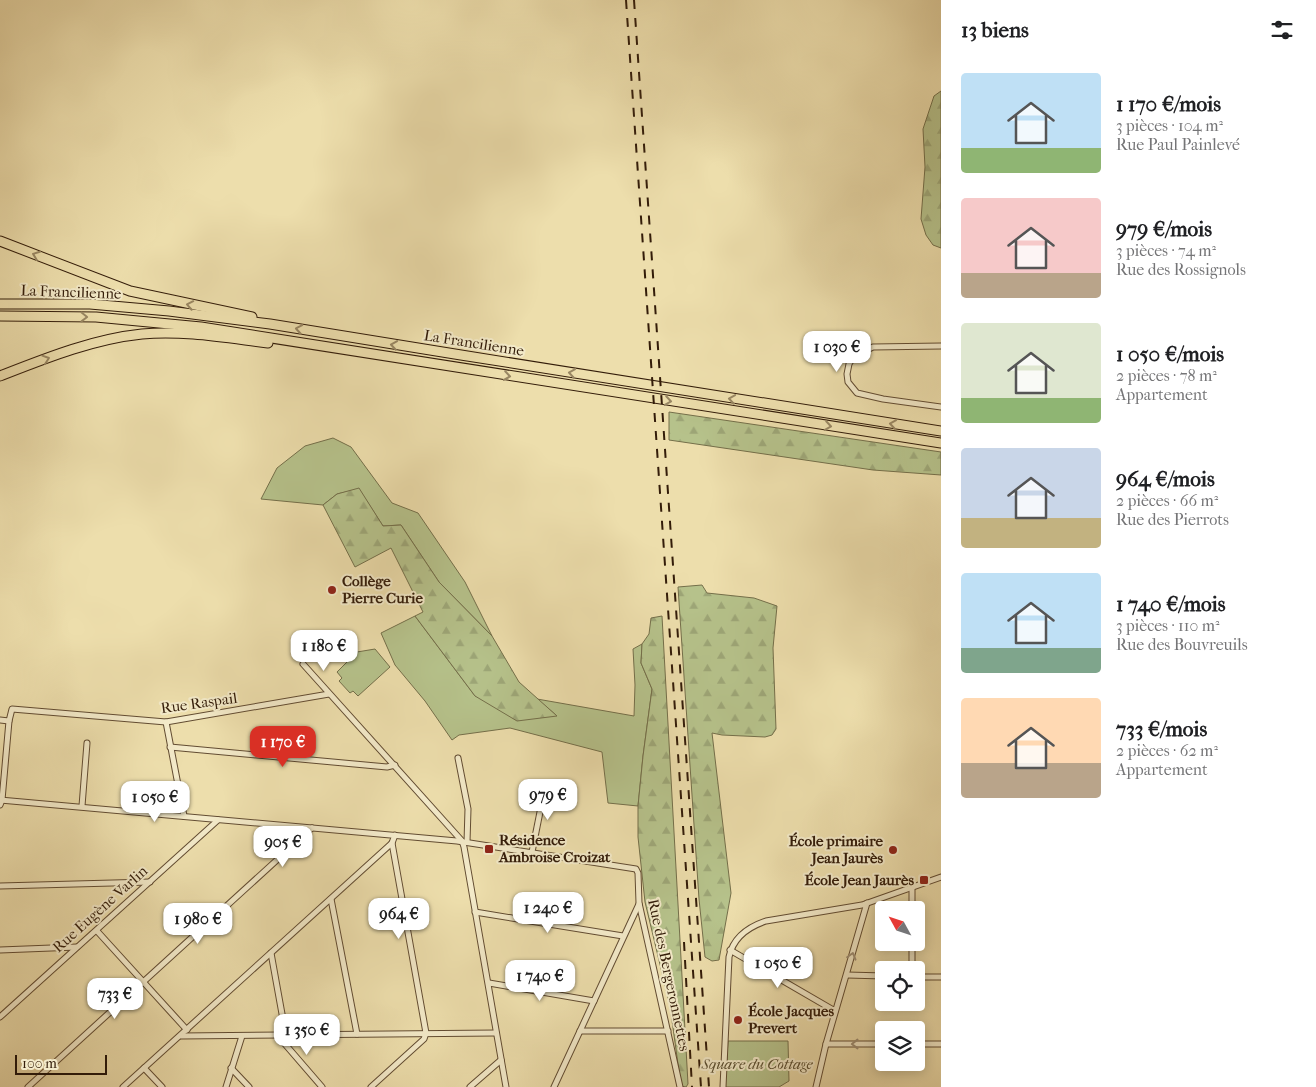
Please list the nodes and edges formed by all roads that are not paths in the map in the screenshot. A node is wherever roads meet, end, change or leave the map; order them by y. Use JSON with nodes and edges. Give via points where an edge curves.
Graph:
{"nodes":[{"id":1,"x":0,"y":241,"type":"edge"},
{"id":2,"x":0,"y":304,"type":"edge"},
{"id":3,"x":0,"y":316,"type":"edge"},
{"id":4,"x":270,"y":324,"type":"junction"},
{"id":5,"x":308,"y":344,"type":"junction"},
{"id":6,"x":941,"y":346,"type":"edge"},
{"id":7,"x":0,"y":376,"type":"edge"},
{"id":8,"x":941,"y":407,"type":"edge"},
{"id":9,"x":941,"y":431,"type":"edge"},
{"id":10,"x":941,"y":443,"type":"edge"},
{"id":11,"x":303,"y":664,"type":"dead end"},
{"id":12,"x":330,"y":694,"type":"junction"},
{"id":13,"x":0,"y":720,"type":"edge"},
{"id":14,"x":9,"y":721,"type":"junction"},
{"id":15,"x":166,"y":722,"type":"junction"},
{"id":16,"x":87,"y":743,"type":"dead end"},
{"id":17,"x":170,"y":747,"type":"junction"},
{"id":18,"x":458,"y":758,"type":"dead end"},
{"id":19,"x":395,"y":765,"type":"junction"},
{"id":20,"x":544,"y":792,"type":"dead end"},
{"id":21,"x":1,"y":801,"type":"edge"},
{"id":22,"x":82,"y":806,"type":"junction"},
{"id":23,"x":184,"y":816,"type":"junction"},
{"id":24,"x":218,"y":820,"type":"junction"},
{"id":25,"x":312,"y":828,"type":"junction"},
{"id":26,"x":396,"y":835,"type":"junction"},
{"id":27,"x":464,"y":841,"type":"junction"},
{"id":28,"x":392,"y":843,"type":"junction"},
{"id":29,"x":532,"y":852,"type":"junction"},
{"id":30,"x":941,"y":877,"type":"edge"},
{"id":31,"x":150,"y":882,"type":"junction"},
{"id":32,"x":0,"y":886,"type":"edge"},
{"id":33,"x":912,"y":887,"type":"junction"},
{"id":34,"x":332,"y":899,"type":"junction"},
{"id":35,"x":912,"y":901,"type":"edge"},
{"id":36,"x":867,"y":903,"type":"junction"},
{"id":37,"x":639,"y":904,"type":"junction"},
{"id":38,"x":475,"y":912,"type":"junction"},
{"id":39,"x":96,"y":931,"type":"junction"},
{"id":40,"x":624,"y":936,"type":"junction"},
{"id":41,"x":77,"y":947,"type":"junction"},
{"id":42,"x":0,"y":950,"type":"edge"},
{"id":43,"x":730,"y":950,"type":"junction"},
{"id":44,"x":271,"y":953,"type":"junction"},
{"id":45,"x":847,"y":975,"type":"junction"},
{"id":46,"x":875,"y":976,"type":"edge"},
{"id":47,"x":925,"y":976,"type":"edge"},
{"id":48,"x":941,"y":977,"type":"edge"},
{"id":49,"x":142,"y":982,"type":"junction"},
{"id":50,"x":489,"y":983,"type":"junction"},
{"id":51,"x":594,"y":1001,"type":"junction"},
{"id":52,"x":835,"y":1011,"type":"junction"},
{"id":53,"x":0,"y":1017,"type":"edge"},
{"id":54,"x":187,"y":1030,"type":"junction"},
{"id":55,"x":580,"y":1031,"type":"junction"},
{"id":56,"x":668,"y":1031,"type":"junction"},
{"id":57,"x":426,"y":1033,"type":"junction"},
{"id":58,"x":496,"y":1033,"type":"junction"},
{"id":59,"x":357,"y":1034,"type":"junction"},
{"id":60,"x":181,"y":1036,"type":"junction"},
{"id":61,"x":242,"y":1036,"type":"junction"},
{"id":62,"x":278,"y":1036,"type":"junction"},
{"id":63,"x":286,"y":1036,"type":"junction"},
{"id":64,"x":826,"y":1044,"type":"junction"},
{"id":65,"x":875,"y":1044,"type":"edge"},
{"id":66,"x":925,"y":1044,"type":"edge"},
{"id":67,"x":941,"y":1044,"type":"edge"},
{"id":68,"x":501,"y":1060,"type":"junction"},
{"id":69,"x":144,"y":1068,"type":"junction"},
{"id":70,"x":231,"y":1068,"type":"junction"},
{"id":71,"x":28,"y":1087,"type":"edge"},
{"id":72,"x":123,"y":1087,"type":"edge"},
{"id":73,"x":162,"y":1087,"type":"edge"},
{"id":74,"x":226,"y":1087,"type":"edge"},
{"id":75,"x":249,"y":1087,"type":"edge"},
{"id":76,"x":322,"y":1087,"type":"edge"},
{"id":77,"x":371,"y":1087,"type":"edge"},
{"id":78,"x":470,"y":1087,"type":"edge"},
{"id":79,"x":506,"y":1087,"type":"edge"},
{"id":80,"x":554,"y":1087,"type":"edge"},
{"id":81,"x":680,"y":1087,"type":"edge"},
{"id":82,"x":723,"y":1087,"type":"edge"},
{"id":83,"x":816,"y":1087,"type":"edge"}],
"edges":[{"from":4,"to":1,"type":"highway","one_way":true,"via":[[267,319],[130,291]]},
{"from":2,"to":4,"type":"highway","name":"La Francilienne","via":[[90,304]]},
{"from":3,"to":5,"type":"highway","name":"La Francilienne","one_way":true,"via":[[96,317],[167,323]]},
{"from":9,"to":4,"type":"highway","name":"La Francilienne","one_way":true},
{"from":7,"to":5,"type":"highway","one_way":true,"via":[[105,340],[144,334],[217,337],[291,346]]},
{"from":5,"to":10,"type":"highway","name":"La Francilienne","one_way":true},
{"from":6,"to":8,"type":"street","via":[[874,346],[854,356],[847,374],[848,382],[857,393]]},
{"from":11,"to":12,"type":"street"},
{"from":12,"to":15,"type":"street","name":"Rue Raspail"},
{"from":12,"to":19,"type":"street"},
{"from":13,"to":14,"type":"street"},
{"from":14,"to":15,"type":"street","name":"Rue Raspail","via":[[12,709]]},
{"from":14,"to":21,"type":"street"},
{"from":15,"to":17,"type":"street"},
{"from":16,"to":22,"type":"street"},
{"from":17,"to":19,"type":"street","via":[[387,767]]},
{"from":17,"to":23,"type":"street"},
{"from":18,"to":27,"type":"street","via":[[468,809]]},
{"from":19,"to":27,"type":"street"},
{"from":20,"to":29,"type":"street"},
{"from":21,"to":22,"type":"street"},
{"from":22,"to":23,"type":"street"},
{"from":23,"to":24,"type":"street"},
{"from":24,"to":25,"type":"street"},
{"from":24,"to":31,"type":"street","name":"Rue Eugène Varlin"},
{"from":25,"to":26,"type":"street"},
{"from":25,"to":49,"type":"street"},
{"from":26,"to":27,"type":"street"},
{"from":26,"to":28,"type":"street"},
{"from":27,"to":29,"type":"street"},
{"from":27,"to":38,"type":"street"},
{"from":28,"to":34,"type":"street"},
{"from":28,"to":57,"type":"street"},
{"from":29,"to":37,"type":"street","name":"Rue des Bergeronnettes","via":[[636,869]]},
{"from":30,"to":33,"type":"street"},
{"from":31,"to":32,"type":"street"},
{"from":31,"to":39,"type":"street","name":"Rue Eugène Varlin"},
{"from":33,"to":35,"type":"street"},
{"from":33,"to":36,"type":"street"},
{"from":34,"to":44,"type":"street"},
{"from":34,"to":59,"type":"street"},
{"from":36,"to":43,"type":"street","via":[[755,925],[740,936]]},
{"from":45,"to":36,"type":"street","one_way":true},
{"from":37,"to":40,"type":"street"},
{"from":37,"to":56,"type":"street","name":"Rue des Bergeronnettes"},
{"from":38,"to":40,"type":"street"},
{"from":38,"to":50,"type":"street"},
{"from":39,"to":41,"type":"street","name":"Rue Eugène Varlin"},
{"from":39,"to":49,"type":"street"},
{"from":40,"to":51,"type":"street"},
{"from":41,"to":42,"type":"street"},
{"from":41,"to":53,"type":"street","name":"Rue Eugène Varlin"},
{"from":43,"to":52,"type":"street"},
{"from":43,"to":82,"type":"street"},
{"from":44,"to":54,"type":"street"},
{"from":44,"to":63,"type":"street"},
{"from":45,"to":46,"type":"street"},
{"from":45,"to":52,"type":"street"},
{"from":47,"to":48,"type":"street"},
{"from":49,"to":54,"type":"street"},
{"from":49,"to":71,"type":"street"},
{"from":50,"to":51,"type":"street"},
{"from":50,"to":58,"type":"street"},
{"from":51,"to":55,"type":"street"},
{"from":52,"to":64,"type":"street"},
{"from":54,"to":60,"type":"street"},
{"from":55,"to":56,"type":"street"},
{"from":55,"to":80,"type":"street"},
{"from":56,"to":81,"type":"street","name":"Rue des Bergeronnettes"},
{"from":57,"to":58,"type":"street"},
{"from":57,"to":59,"type":"street"},
{"from":57,"to":77,"type":"street","via":[[424,1039]]},
{"from":58,"to":68,"type":"street"},
{"from":59,"to":63,"type":"street"},
{"from":60,"to":61,"type":"street"},
{"from":60,"to":69,"type":"street"},
{"from":61,"to":62,"type":"street"},
{"from":61,"to":70,"type":"street"},
{"from":62,"to":63,"type":"street"},
{"from":62,"to":76,"type":"street"},
{"from":65,"to":64,"type":"street","one_way":true},
{"from":64,"to":83,"type":"street"},
{"from":66,"to":67,"type":"street"},
{"from":68,"to":78,"type":"street"},
{"from":68,"to":79,"type":"street"},
{"from":69,"to":72,"type":"street"},
{"from":69,"to":73,"type":"street"},
{"from":70,"to":74,"type":"street"},
{"from":70,"to":75,"type":"street"}]}
